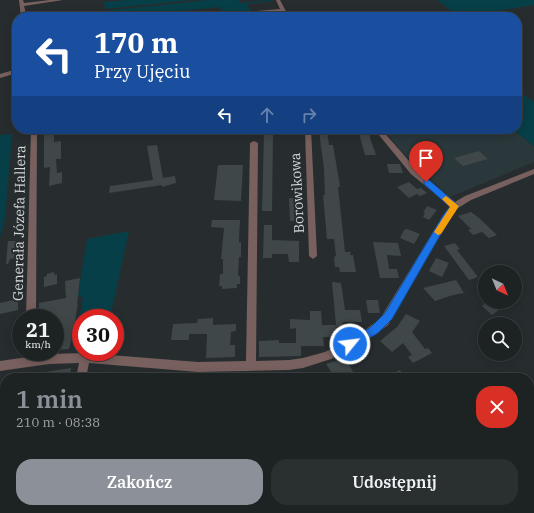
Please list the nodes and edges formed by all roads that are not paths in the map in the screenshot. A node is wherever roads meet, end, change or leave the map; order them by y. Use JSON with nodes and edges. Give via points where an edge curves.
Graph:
{"nodes":[{"id":1,"x":61,"y":0,"type":"edge"},
{"id":2,"x":278,"y":0,"type":"edge"},
{"id":3,"x":21,"y":3,"type":"edge"},
{"id":4,"x":282,"y":10,"type":"joint"},
{"id":5,"x":262,"y":12,"type":"edge"},
{"id":6,"x":12,"y":72,"type":"edge"},
{"id":7,"x":0,"y":76,"type":"edge"},
{"id":8,"x":34,"y":134,"type":"edge"},
{"id":9,"x":308,"y":134,"type":"edge"},
{"id":10,"x":381,"y":134,"type":"edge"},
{"id":11,"x":254,"y":143,"type":"dead end"},
{"id":12,"x":534,"y":172,"type":"edge"},
{"id":13,"x":455,"y":206,"type":"junction"},
{"id":14,"x":313,"y":256,"type":"dead end"},
{"id":15,"x":31,"y":309,"type":"edge"},
{"id":16,"x":17,"y":361,"type":"edge"},
{"id":17,"x":84,"y":361,"type":"edge"},
{"id":18,"x":119,"y":361,"type":"edge"},
{"id":19,"x":251,"y":365,"type":"junction"},
{"id":20,"x":0,"y":366,"type":"edge"},
{"id":21,"x":82,"y":373,"type":"edge"}],
"edges":[{"from":1,"to":3,"type":"street"},
{"from":2,"to":4,"type":"street"},
{"from":4,"to":5,"type":"street"},
{"from":6,"to":7,"type":"street"},
{"from":8,"to":15,"type":"street","name":"Generała Józefa Hallera"},
{"from":9,"to":14,"type":"street","name":"Borowikowa"},
{"from":10,"to":13,"type":"street","via":[[414,172]]},
{"from":11,"to":19,"type":"street"},
{"from":12,"to":13,"type":"street","via":[[468,198]]},
{"from":13,"to":19,"type":"street","via":[[388,316],[374,330],[315,360],[289,365]]},
{"from":16,"to":20,"type":"street"},
{"from":17,"to":21,"type":"street"},
{"from":18,"to":19,"type":"street","via":[[176,366]]}]}
